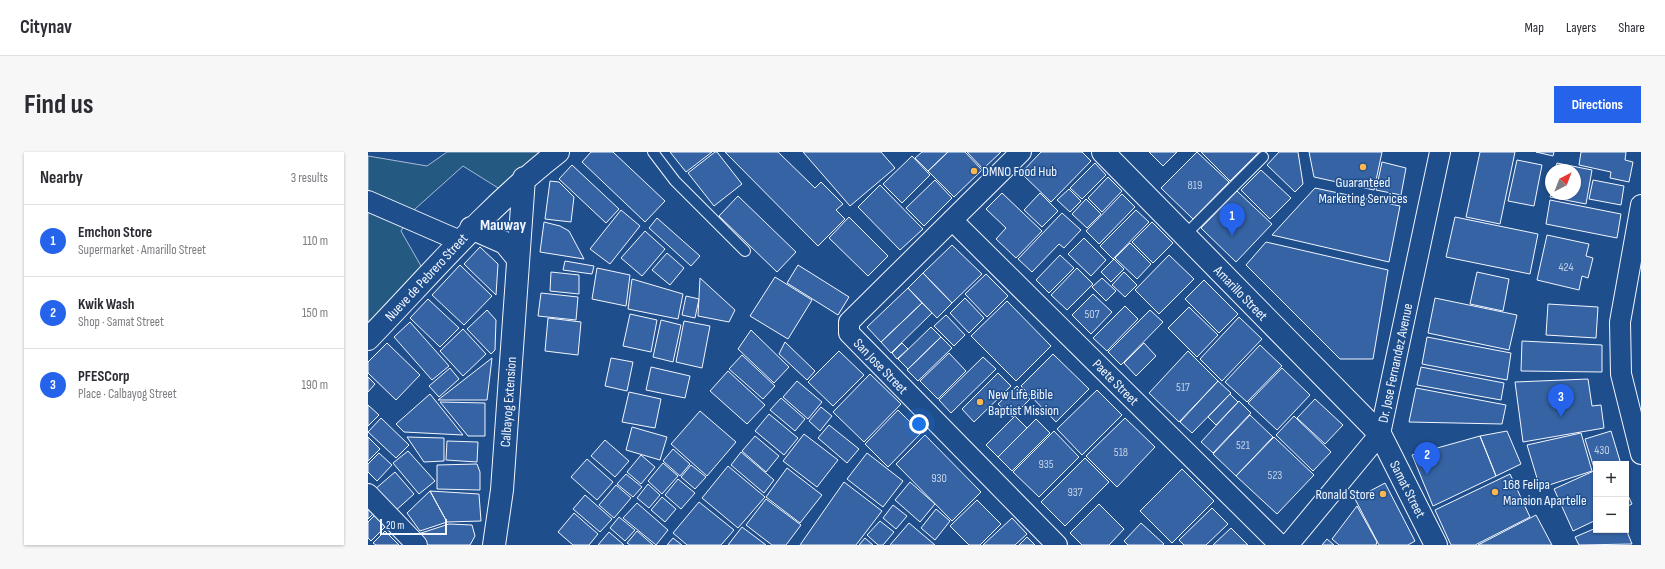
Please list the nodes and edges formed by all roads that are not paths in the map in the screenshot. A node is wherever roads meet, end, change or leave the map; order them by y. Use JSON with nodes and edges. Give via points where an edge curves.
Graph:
{"nodes":[{"id":1,"x":558,"y":152,"type":"edge"},
{"id":2,"x":653,"y":152,"type":"edge"},
{"id":3,"x":1021,"y":152,"type":"edge"},
{"id":4,"x":1103,"y":152,"type":"edge"},
{"id":5,"x":1440,"y":152,"type":"edge"},
{"id":6,"x":1263,"y":158,"type":"dead end"},
{"id":7,"x":524,"y":178,"type":"junction"},
{"id":8,"x":368,"y":201,"type":"edge"},
{"id":9,"x":1641,"y":205,"type":"edge"},
{"id":10,"x":368,"y":213,"type":"edge"},
{"id":11,"x":952,"y":220,"type":"junction"},
{"id":12,"x":1184,"y":236,"type":"junction"},
{"id":13,"x":461,"y":240,"type":"junction"},
{"id":14,"x":745,"y":251,"type":"dead end"},
{"id":15,"x":518,"y":259,"type":"junction"},
{"id":16,"x":368,"y":339,"type":"edge"},
{"id":17,"x":1380,"y":434,"type":"junction"},
{"id":18,"x":1641,"y":454,"type":"edge"},
{"id":19,"x":368,"y":494,"type":"edge"},
{"id":20,"x":417,"y":545,"type":"edge"},
{"id":21,"x":494,"y":545,"type":"edge"},
{"id":22,"x":1057,"y":545,"type":"edge"},
{"id":23,"x":1280,"y":545,"type":"edge"},
{"id":24,"x":1288,"y":545,"type":"edge"},
{"id":25,"x":1436,"y":545,"type":"edge"}],
"edges":[{"from":1,"to":7,"type":"main road","name":"Nueve de Pebrero Street"},
{"from":2,"to":14,"type":"lane","via":[[675,181]]},
{"from":3,"to":11,"type":"street","name":"San Jose Street"},
{"from":4,"to":12,"type":"main road","name":"Amarillo Street"},
{"from":5,"to":17,"type":"street","name":"Dr. Jose Fernandez Avenue"},
{"from":6,"to":12,"type":"lane"},
{"from":7,"to":13,"type":"main road","name":"Nueve de Pebrero Street"},
{"from":7,"to":15,"type":"main road","name":"Calbayog Extension"},
{"from":8,"to":13,"type":"street"},
{"from":9,"to":18,"type":"street","via":[[1620,322],[1621,374]]},
{"from":10,"to":13,"type":"street"},
{"from":11,"to":22,"type":"street","name":"San Jose Street","via":[[849,322],[849,333]]},
{"from":11,"to":23,"type":"street","name":"Paete Street"},
{"from":12,"to":17,"type":"main road","name":"Amarillo Street"},
{"from":13,"to":15,"type":"main road","via":[[505,244]]},
{"from":13,"to":16,"type":"main road","name":"Nueve de Pebrero Street"},
{"from":15,"to":21,"type":"main road","name":"Calbayog Extension","via":[[502,490]]},
{"from":17,"to":24,"type":"street","name":"Dr. Jose Fernandez Avenue"},
{"from":17,"to":25,"type":"main road","name":"Samat Street"},
{"from":19,"to":20,"type":"street"}]}
